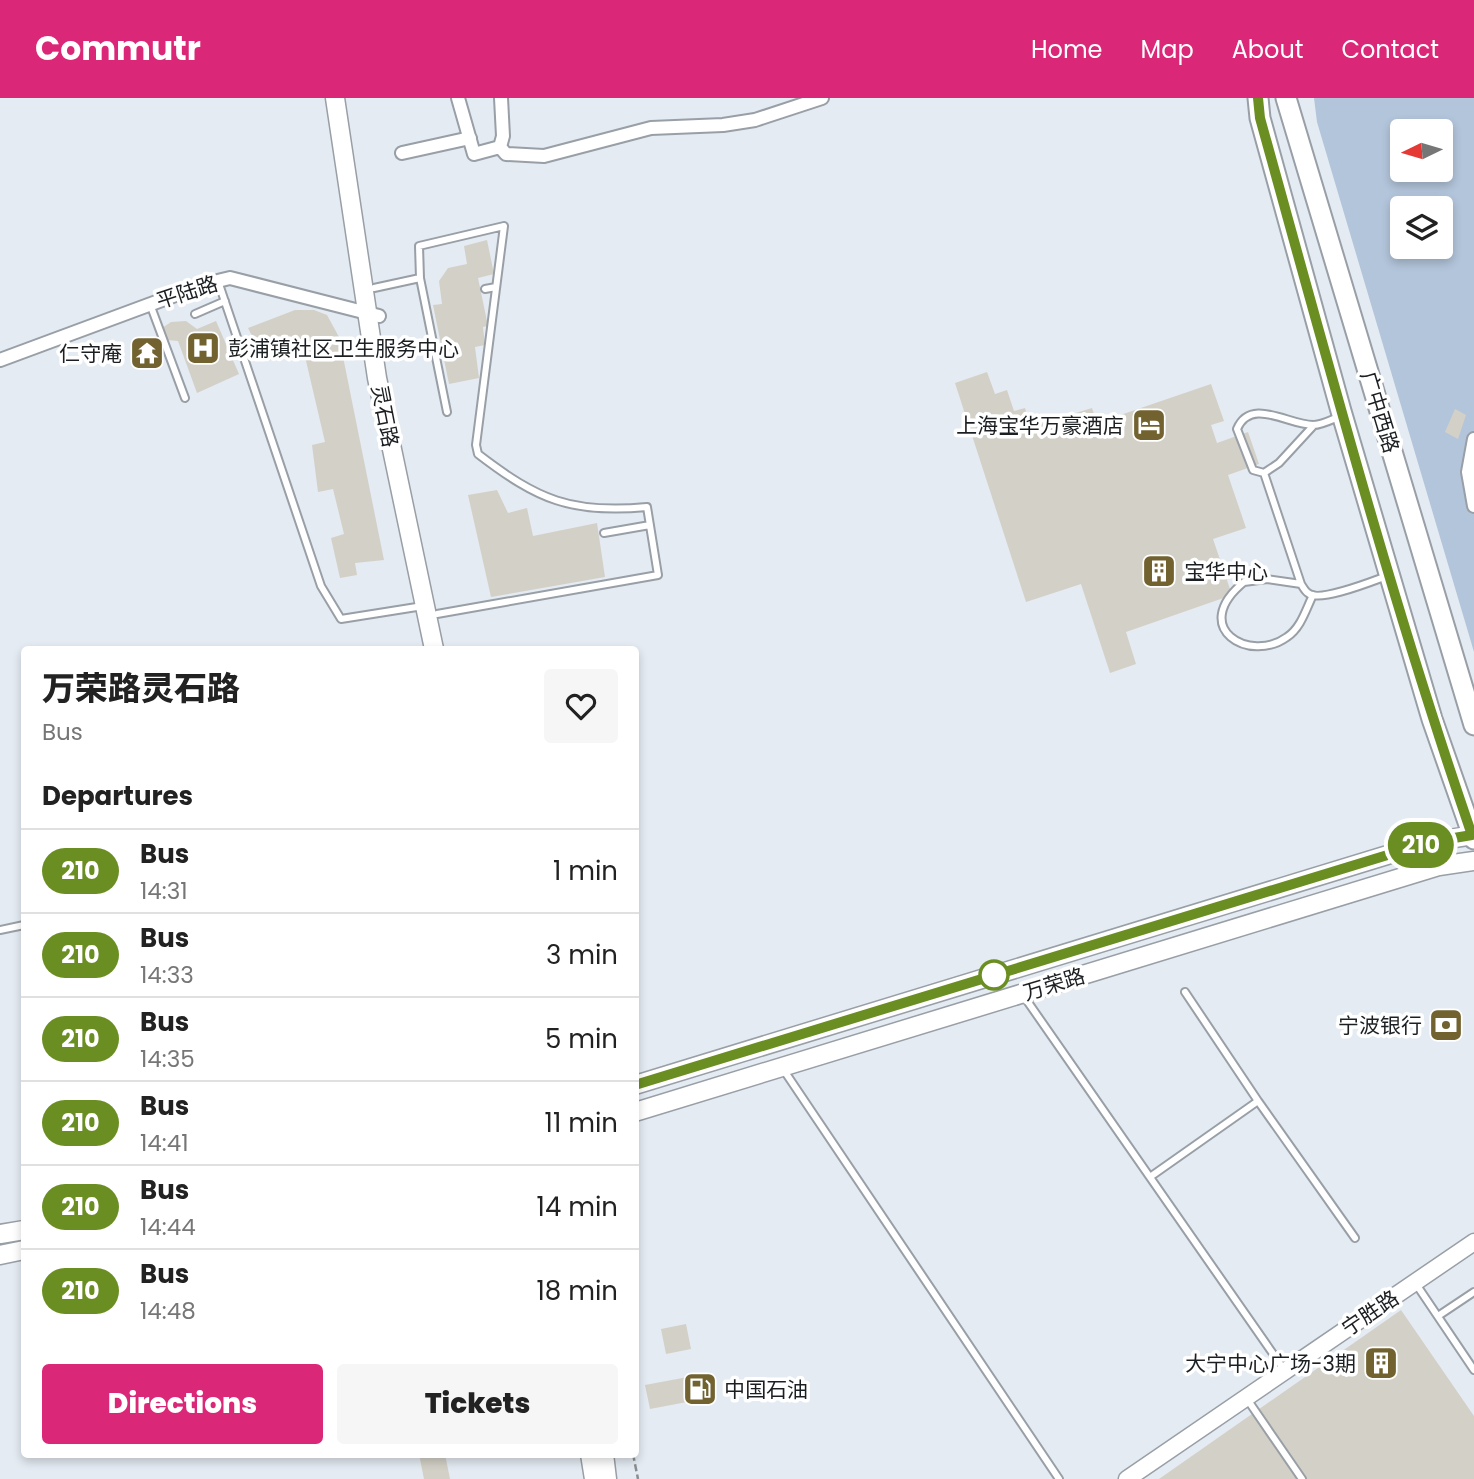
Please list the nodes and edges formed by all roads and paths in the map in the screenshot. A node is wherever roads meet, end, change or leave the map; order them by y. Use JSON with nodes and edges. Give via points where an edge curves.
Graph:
{"nodes":[{"id":1,"x":335,"y":98,"type":"edge"},
{"id":2,"x":346,"y":98,"type":"edge"},
{"id":3,"x":458,"y":98,"type":"edge"},
{"id":4,"x":501,"y":98,"type":"edge"},
{"id":5,"x":822,"y":98,"type":"edge"},
{"id":6,"x":1258,"y":98,"type":"edge"},
{"id":7,"x":1286,"y":98,"type":"edge"},
{"id":8,"x":470,"y":138,"type":"junction"},
{"id":9,"x":500,"y":147,"type":"junction"},
{"id":10,"x":402,"y":153,"type":"dead end"},
{"id":11,"x":419,"y":278,"type":"junction"},
{"id":12,"x":218,"y":281,"type":"junction"},
{"id":13,"x":496,"y":287,"type":"junction"},
{"id":14,"x":374,"y":288,"type":"junction"},
{"id":15,"x":485,"y":289,"type":"dead end"},
{"id":16,"x":225,"y":301,"type":"junction"},
{"id":17,"x":150,"y":304,"type":"junction"},
{"id":18,"x":195,"y":314,"type":"dead end"},
{"id":19,"x":373,"y":314,"type":"junction"},
{"id":20,"x":0,"y":360,"type":"edge"},
{"id":21,"x":185,"y":398,"type":"dead end"},
{"id":22,"x":447,"y":412,"type":"dead end"},
{"id":23,"x":1343,"y":416,"type":"junction"},
{"id":24,"x":1314,"y":425,"type":"junction"},
{"id":25,"x":1474,"y":439,"type":"edge"},
{"id":26,"x":1264,"y":473,"type":"junction"},
{"id":27,"x":1474,"y":506,"type":"edge"},
{"id":28,"x":650,"y":525,"type":"junction"},
{"id":29,"x":604,"y":533,"type":"dead end"},
{"id":30,"x":1390,"y":575,"type":"junction"},
{"id":31,"x":1301,"y":584,"type":"junction"},
{"id":32,"x":1313,"y":595,"type":"junction"},
{"id":33,"x":430,"y":610,"type":"junction"},
{"id":34,"x":434,"y":646,"type":"edge"},
{"id":35,"x":443,"y":646,"type":"edge"},
{"id":36,"x":1474,"y":725,"type":"edge"},
{"id":37,"x":1473,"y":837,"type":"edge"},
{"id":38,"x":1474,"y":861,"type":"edge"},
{"id":39,"x":21,"y":926,"type":"edge"},
{"id":40,"x":0,"y":930,"type":"edge"},
{"id":41,"x":1185,"y":992,"type":"dead end"},
{"id":42,"x":1022,"y":994,"type":"junction"},
{"id":43,"x":782,"y":1067,"type":"junction"},
{"id":44,"x":639,"y":1084,"type":"edge"},
{"id":45,"x":1258,"y":1101,"type":"junction"},
{"id":46,"x":639,"y":1111,"type":"edge"},
{"id":47,"x":1150,"y":1177,"type":"junction"},
{"id":48,"x":21,"y":1230,"type":"edge"},
{"id":49,"x":0,"y":1234,"type":"edge"},
{"id":50,"x":1355,"y":1238,"type":"dead end"},
{"id":51,"x":1474,"y":1242,"type":"edge"},
{"id":52,"x":21,"y":1251,"type":"edge"},
{"id":53,"x":0,"y":1255,"type":"edge"},
{"id":54,"x":1415,"y":1283,"type":"junction"},
{"id":55,"x":1474,"y":1292,"type":"edge"},
{"id":56,"x":1437,"y":1316,"type":"junction"},
{"id":57,"x":1474,"y":1370,"type":"edge"},
{"id":58,"x":1285,"y":1371,"type":"junction"},
{"id":59,"x":1246,"y":1398,"type":"junction"},
{"id":60,"x":591,"y":1458,"type":"edge"},
{"id":61,"x":604,"y":1458,"type":"edge"},
{"id":62,"x":634,"y":1458,"type":"edge"},
{"id":63,"x":594,"y":1479,"type":"edge"},
{"id":64,"x":607,"y":1479,"type":"edge"},
{"id":65,"x":638,"y":1479,"type":"edge"},
{"id":66,"x":1059,"y":1479,"type":"edge"},
{"id":67,"x":1127,"y":1479,"type":"edge"},
{"id":68,"x":1302,"y":1479,"type":"edge"}],
"edges":[{"from":1,"to":19,"type":"main road","name":"灵石路"},
{"from":2,"to":14,"type":"main road","name":"灵石路"},
{"from":3,"to":8,"type":"street"},
{"from":4,"to":9,"type":"street"},
{"from":5,"to":9,"type":"street","via":[[755,120],[651,128],[544,156],[506,154]]},
{"from":6,"to":23,"type":"main road","name":"广中西路"},
{"from":7,"to":36,"type":"main road","name":"广中西路"},
{"from":8,"to":9,"type":"street","via":[[474,154]]},
{"from":8,"to":10,"type":"street"},
{"from":11,"to":13,"type":"lane","via":[[419,246],[504,226]]},
{"from":11,"to":14,"type":"lane"},
{"from":11,"to":22,"type":"lane"},
{"from":12,"to":16,"type":"lane"},
{"from":12,"to":17,"type":"street","name":"平陆路"},
{"from":12,"to":19,"type":"street","name":"平陆路","via":[[230,278]]},
{"from":13,"to":15,"type":"lane"},
{"from":13,"to":28,"type":"lane","via":[[478,454],[523,487],[579,508],[647,507]]},
{"from":14,"to":19,"type":"main road","name":"灵石路"},
{"from":16,"to":18,"type":"lane"},
{"from":16,"to":33,"type":"lane","via":[[321,586],[341,619]]},
{"from":17,"to":20,"type":"street","name":"平陆路"},
{"from":17,"to":21,"type":"lane"},
{"from":19,"to":33,"type":"main road","name":"灵石路"},
{"from":23,"to":24,"type":"lane"},
{"from":23,"to":30,"type":"main road","name":"广中西路"},
{"from":24,"to":26,"type":"lane"},
{"from":24,"to":26,"type":"lane","via":[[1266,414],[1251,414],[1241,420],[1237,429],[1252,470]]},
{"from":25,"to":27,"type":"street","via":[[1468,472]]},
{"from":26,"to":31,"type":"lane"},
{"from":28,"to":29,"type":"lane"},
{"from":28,"to":33,"type":"lane","via":[[658,575]]},
{"from":30,"to":32,"type":"lane"},
{"from":30,"to":37,"type":"main road","name":"广中西路"},
{"from":31,"to":32,"type":"lane"},
{"from":31,"to":32,"type":"lane","via":[[1267,579],[1244,582],[1227,602],[1223,629],[1231,639],[1248,645],[1286,639],[1298,627]]},
{"from":33,"to":34,"type":"main road","name":"灵石路"},
{"from":33,"to":35,"type":"main road","name":"灵石路"},
{"from":37,"to":44,"type":"main road","name":"万荣路","via":[[1430,842]]},
{"from":38,"to":42,"type":"main road","name":"万荣路","via":[[1439,866]]},
{"from":39,"to":40,"type":"lane"},
{"from":41,"to":45,"type":"lane"},
{"from":42,"to":43,"type":"main road","name":"万荣路"},
{"from":42,"to":47,"type":"lane"},
{"from":43,"to":46,"type":"main road","name":"万荣路"},
{"from":43,"to":66,"type":"lane"},
{"from":45,"to":47,"type":"lane"},
{"from":45,"to":50,"type":"lane"},
{"from":47,"to":58,"type":"lane"},
{"from":48,"to":49,"type":"main road"},
{"from":51,"to":54,"type":"street","name":"宁胜路"},
{"from":52,"to":53,"type":"main road"},
{"from":54,"to":56,"type":"lane"},
{"from":54,"to":58,"type":"street","name":"宁胜路"},
{"from":55,"to":56,"type":"lane"},
{"from":56,"to":57,"type":"lane"},
{"from":58,"to":59,"type":"street","name":"宁胜路"},
{"from":59,"to":67,"type":"street","name":"宁胜路"},
{"from":59,"to":68,"type":"lane"},
{"from":60,"to":63,"type":"main road"},
{"from":61,"to":64,"type":"main road"},
{"from":62,"to":65,"type":"path"}]}
